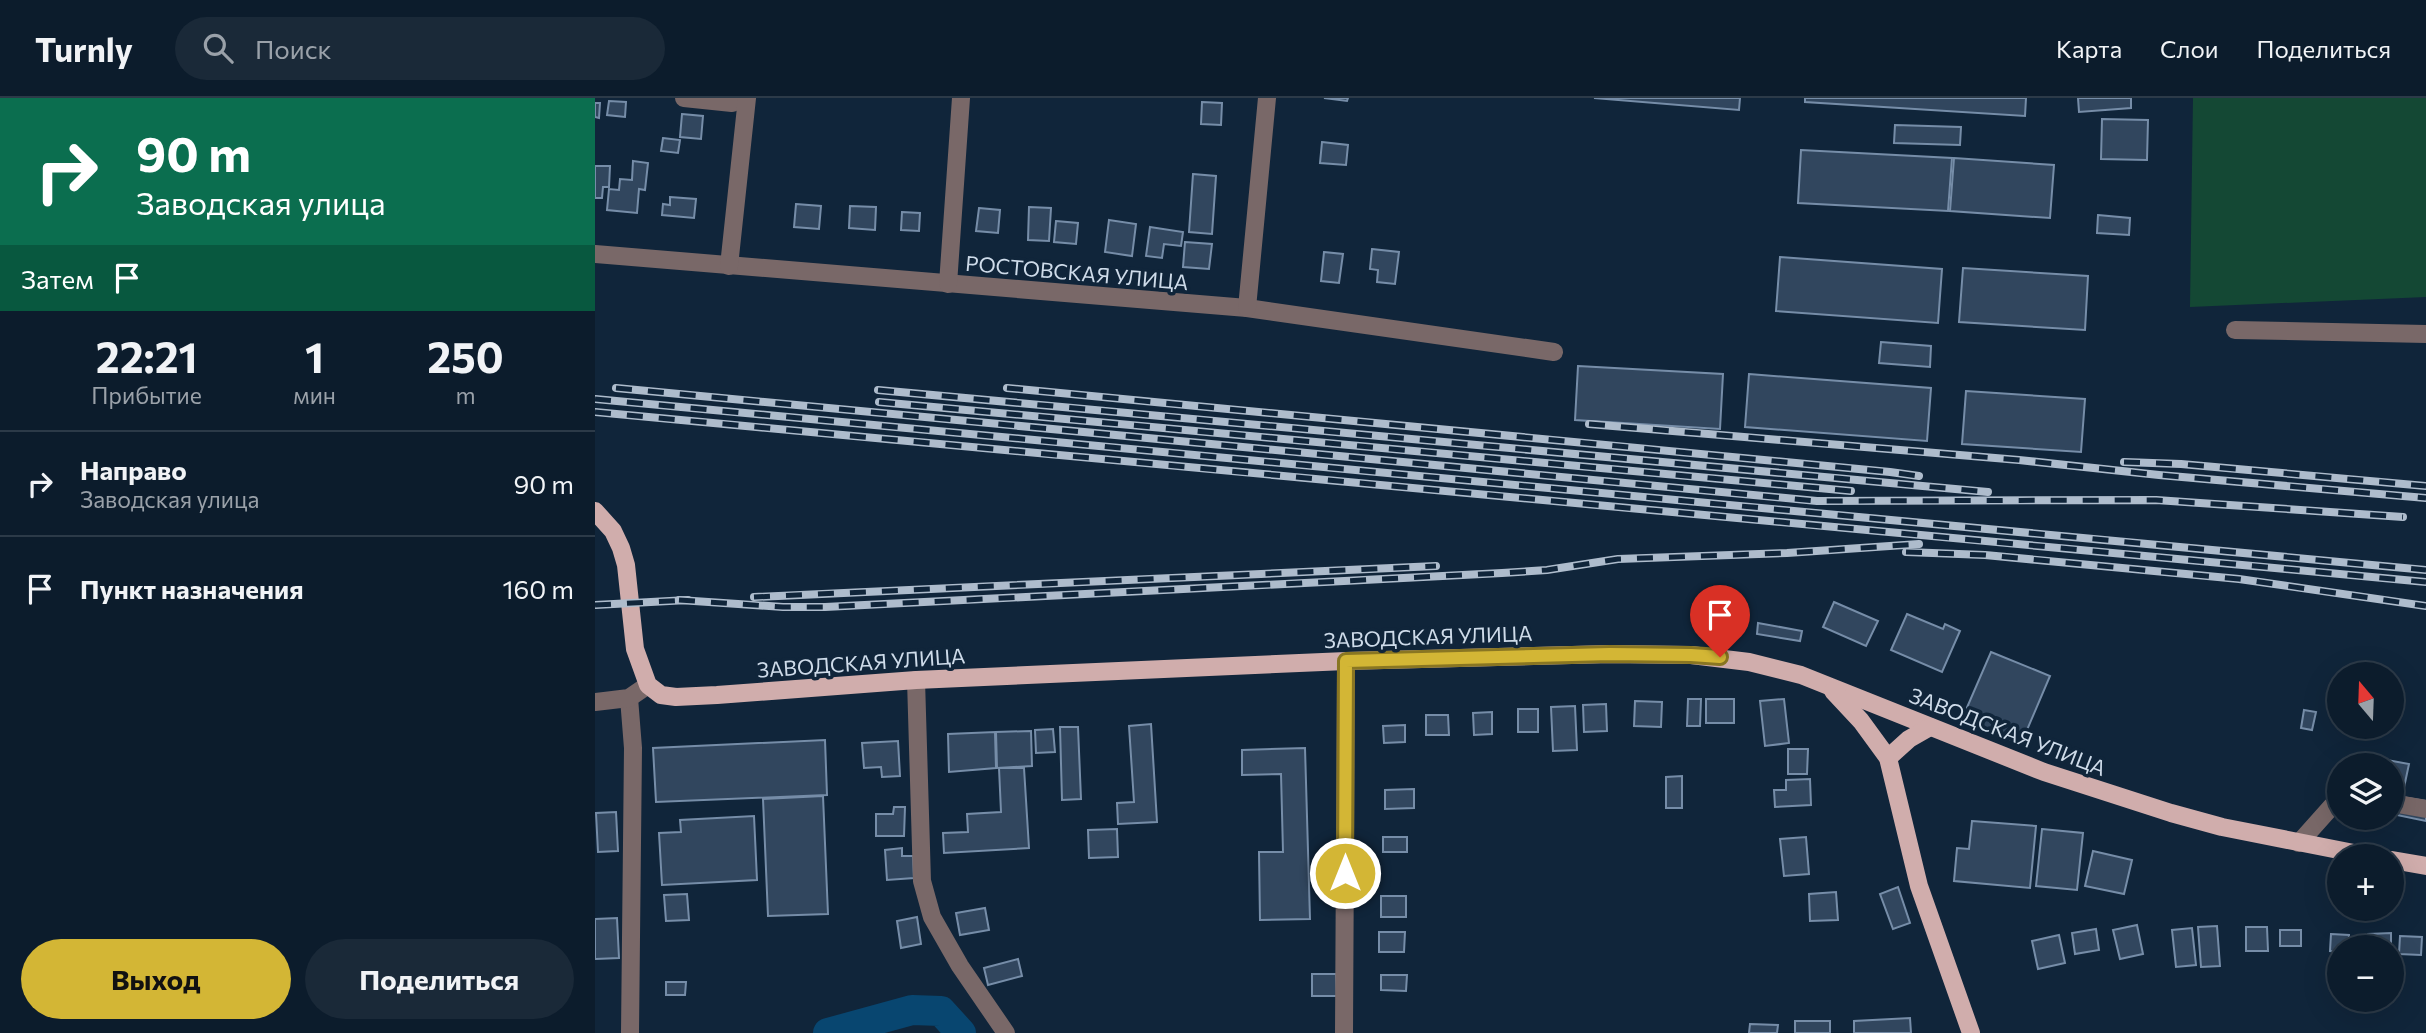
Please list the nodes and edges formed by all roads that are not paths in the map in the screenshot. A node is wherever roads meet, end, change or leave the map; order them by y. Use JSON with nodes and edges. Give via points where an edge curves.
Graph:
{"nodes":[{"id":1,"x":684,"y":98,"type":"edge"},
{"id":2,"x":745,"y":98,"type":"edge"},
{"id":3,"x":961,"y":98,"type":"edge"},
{"id":4,"x":1267,"y":98,"type":"edge"},
{"id":5,"x":595,"y":254,"type":"edge"},
{"id":6,"x":729,"y":267,"type":"junction"},
{"id":7,"x":948,"y":284,"type":"junction"},
{"id":8,"x":1247,"y":308,"type":"junction"},
{"id":9,"x":2235,"y":330,"type":"dead end"},
{"id":10,"x":2426,"y":334,"type":"edge"},
{"id":11,"x":1554,"y":352,"type":"dead end"},
{"id":12,"x":595,"y":510,"type":"edge"},
{"id":13,"x":1346,"y":661,"type":"junction"},
{"id":14,"x":916,"y":680,"type":"junction"},
{"id":15,"x":648,"y":685,"type":"junction"},
{"id":16,"x":1827,"y":686,"type":"junction"},
{"id":17,"x":629,"y":698,"type":"junction"},
{"id":18,"x":595,"y":702,"type":"edge"},
{"id":19,"x":1930,"y":727,"type":"junction"},
{"id":20,"x":1888,"y":758,"type":"junction"},
{"id":21,"x":2404,"y":805,"type":"edge"},
{"id":22,"x":2426,"y":808,"type":"edge"},
{"id":23,"x":2327,"y":812,"type":"edge"},
{"id":24,"x":2299,"y":843,"type":"junction"},
{"id":25,"x":2327,"y":848,"type":"edge"},
{"id":26,"x":2404,"y":862,"type":"edge"},
{"id":27,"x":2426,"y":866,"type":"edge"},
{"id":28,"x":630,"y":1033,"type":"edge"},
{"id":29,"x":1006,"y":1033,"type":"edge"},
{"id":30,"x":1344,"y":1033,"type":"edge"},
{"id":31,"x":1971,"y":1033,"type":"edge"}],
"edges":[{"from":1,"to":2,"type":"street","via":[[732,103]]},
{"from":2,"to":6,"type":"street"},
{"from":3,"to":7,"type":"street"},
{"from":4,"to":8,"type":"street"},
{"from":5,"to":6,"type":"street","name":"РОСТОВСКАЯ УЛИЦА"},
{"from":6,"to":7,"type":"street","name":"РОСТОВСКАЯ УЛИЦА"},
{"from":7,"to":8,"type":"street","name":"РОСТОВСКАЯ УЛИЦА"},
{"from":8,"to":11,"type":"street","name":"РОСТОВСКАЯ УЛИЦА"},
{"from":9,"to":10,"type":"street"},
{"from":12,"to":15,"type":"main road","via":[[621,548],[635,649]]},
{"from":13,"to":14,"type":"main road","name":"ЗАВОДСКАЯ УЛИЦА"},
{"from":13,"to":16,"type":"main road","name":"ЗАВОДСКАЯ УЛИЦА","via":[[1691,655],[1749,662]]},
{"from":13,"to":30,"type":"street"},
{"from":14,"to":15,"type":"main road","name":"ЗАВОДСКАЯ УЛИЦА","via":[[676,697],[661,695]]},
{"from":14,"to":29,"type":"street","via":[[922,881],[932,917]]},
{"from":15,"to":17,"type":"street"},
{"from":16,"to":19,"type":"main road","name":"ЗАВОДСКАЯ УЛИЦА"},
{"from":16,"to":20,"type":"main road"},
{"from":17,"to":18,"type":"street"},
{"from":17,"to":28,"type":"street","via":[[633,748]]},
{"from":19,"to":20,"type":"main road"},
{"from":19,"to":24,"type":"main road","name":"ЗАВОДСКАЯ УЛИЦА","via":[[2043,772],[2171,813]]},
{"from":20,"to":31,"type":"main road","via":[[1919,886]]},
{"from":21,"to":22,"type":"street"},
{"from":23,"to":24,"type":"street"},
{"from":24,"to":25,"type":"main road","name":"ЗАВОДСКАЯ УЛИЦА"},
{"from":26,"to":27,"type":"main road"}]}
